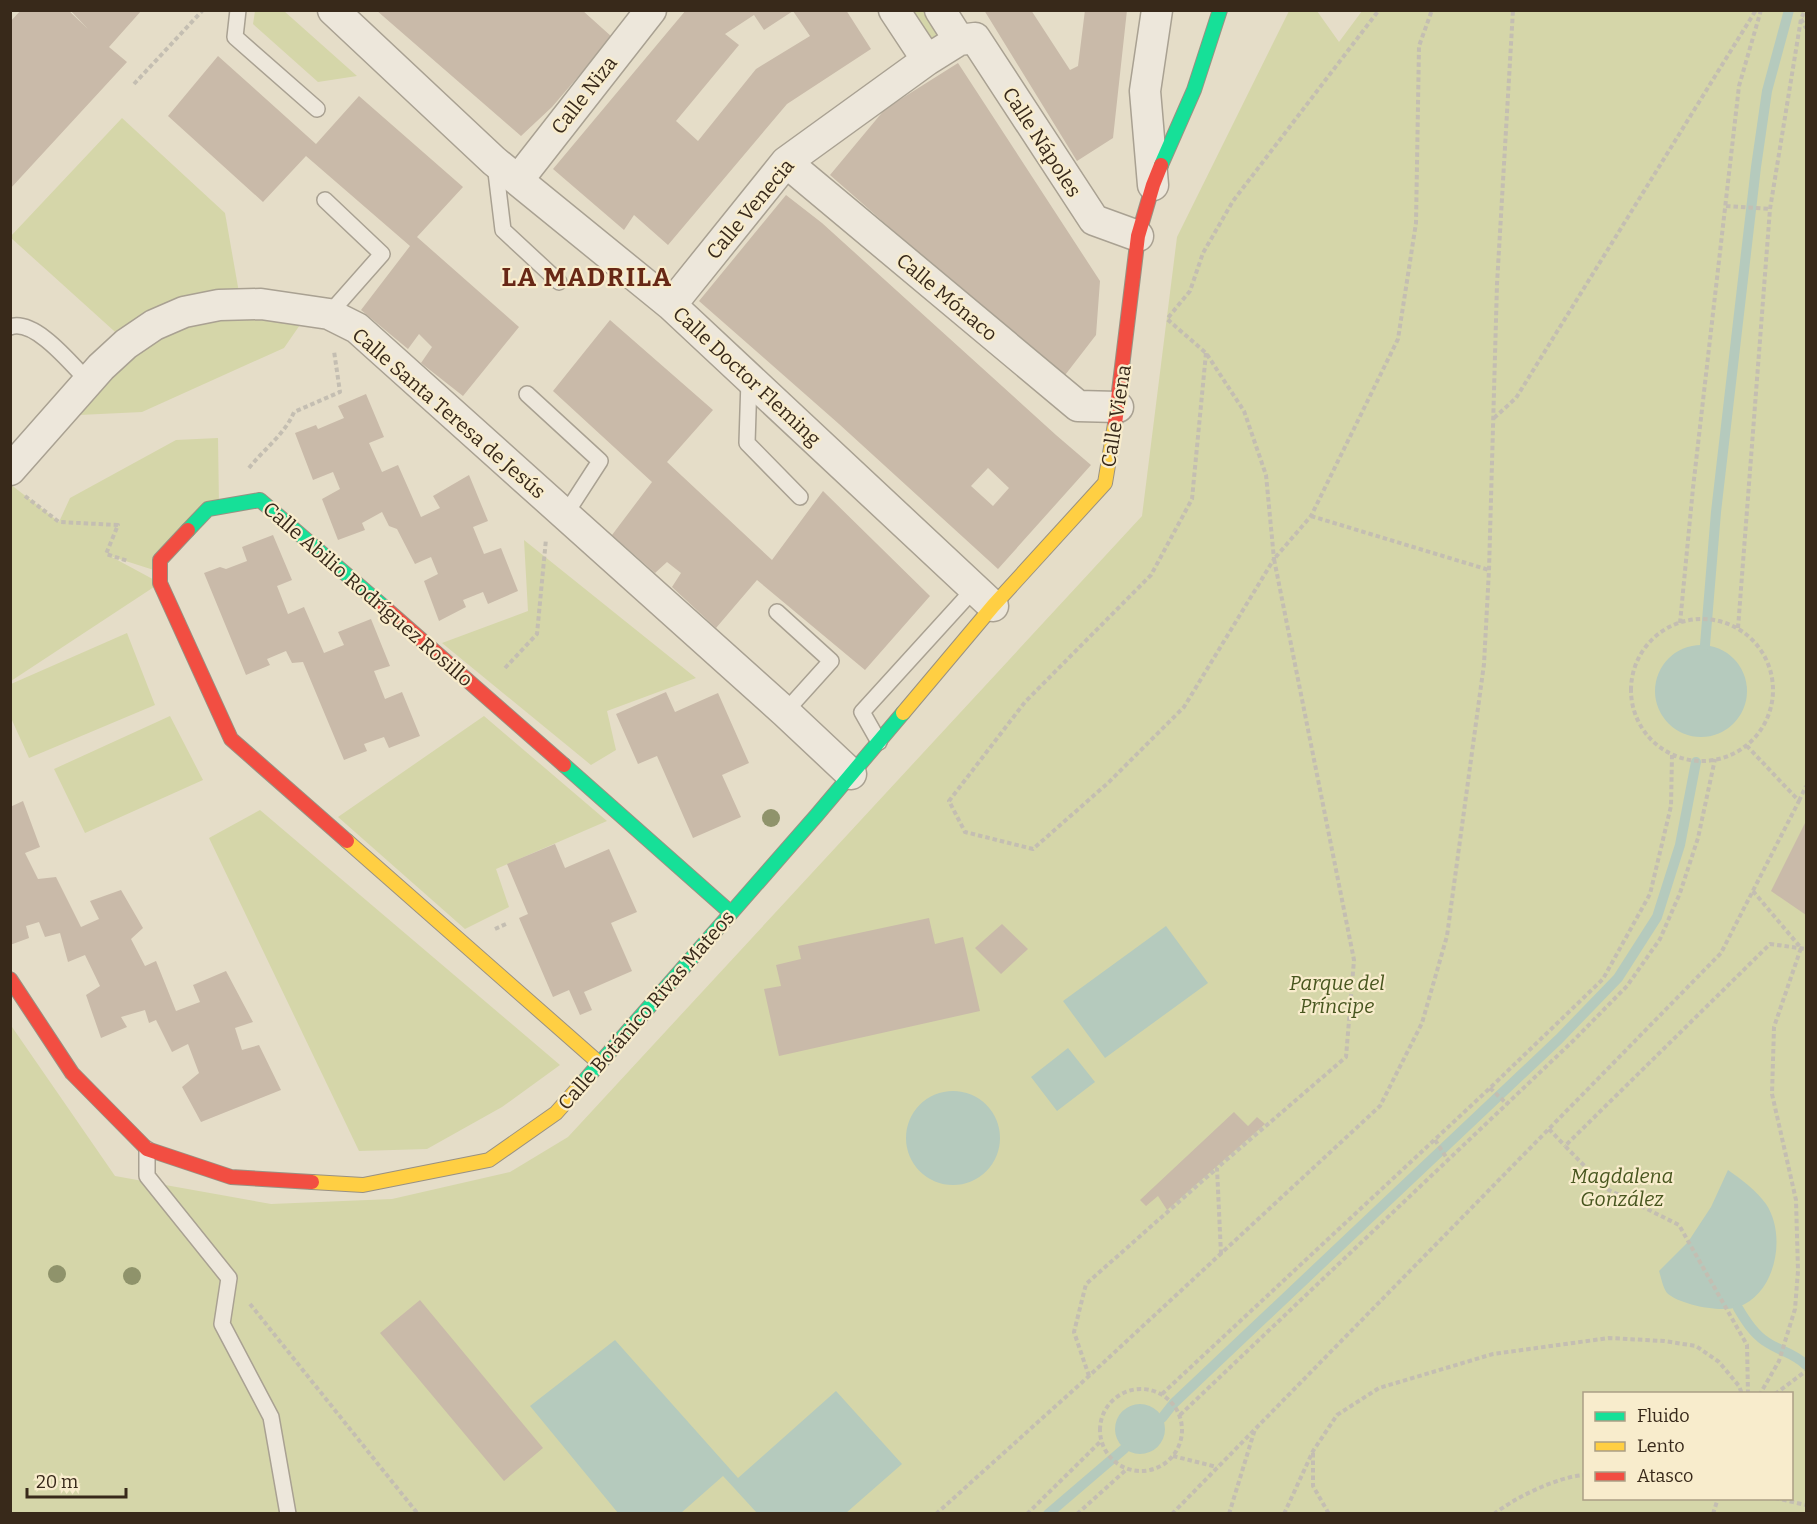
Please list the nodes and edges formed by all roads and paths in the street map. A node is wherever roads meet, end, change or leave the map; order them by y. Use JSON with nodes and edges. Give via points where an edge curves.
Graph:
{"nodes":[{"id":1,"x":203,"y":10,"type":"edge"},
{"id":2,"x":238,"y":10,"type":"edge"},
{"id":3,"x":333,"y":10,"type":"edge"},
{"id":4,"x":894,"y":10,"type":"edge"},
{"id":5,"x":940,"y":10,"type":"edge"},
{"id":6,"x":1157,"y":10,"type":"edge"},
{"id":7,"x":1220,"y":10,"type":"edge"},
{"id":8,"x":1379,"y":10,"type":"edge"},
{"id":9,"x":1432,"y":10,"type":"edge"},
{"id":10,"x":1513,"y":10,"type":"edge"},
{"id":11,"x":1756,"y":10,"type":"edge"},
{"id":12,"x":1761,"y":10,"type":"edge"},
{"id":13,"x":1805,"y":10,"type":"edge"},
{"id":14,"x":639,"y":15,"type":"edge"},
{"id":15,"x":1801,"y":18,"type":"junction"},
{"id":16,"x":1806,"y":28,"type":"edge"},
{"id":17,"x":959,"y":40,"type":"junction"},
{"id":18,"x":927,"y":60,"type":"junction"},
{"id":19,"x":134,"y":84,"type":"dead end"},
{"id":20,"x":317,"y":109,"type":"dead end"},
{"id":21,"x":494,"y":161,"type":"junction"},
{"id":22,"x":786,"y":162,"type":"junction"},
{"id":23,"x":518,"y":180,"type":"junction"},
{"id":24,"x":1153,"y":185,"type":"junction"},
{"id":25,"x":325,"y":200,"type":"dead end"},
{"id":26,"x":1726,"y":206,"type":"junction"},
{"id":27,"x":1770,"y":209,"type":"junction"},
{"id":28,"x":1138,"y":236,"type":"junction"},
{"id":29,"x":559,"y":282,"type":"dead end"},
{"id":30,"x":671,"y":305,"type":"junction"},
{"id":31,"x":329,"y":314,"type":"junction"},
{"id":32,"x":10,"y":327,"type":"edge"},
{"id":33,"x":333,"y":343,"type":"dead end"},
{"id":34,"x":1206,"y":352,"type":"junction"},
{"id":35,"x":750,"y":377,"type":"junction"},
{"id":36,"x":88,"y":381,"type":"junction"},
{"id":37,"x":527,"y":394,"type":"dead end"},
{"id":38,"x":1118,"y":406,"type":"junction"},
{"id":39,"x":1494,"y":418,"type":"junction"},
{"id":40,"x":15,"y":480,"type":"edge"},
{"id":41,"x":800,"y":497,"type":"dead end"},
{"id":42,"x":219,"y":506,"type":"junction"},
{"id":43,"x":565,"y":515,"type":"junction"},
{"id":44,"x":1311,"y":516,"type":"junction"},
{"id":45,"x":1274,"y":559,"type":"junction"},
{"id":46,"x":1489,"y":570,"type":"junction"},
{"id":47,"x":160,"y":572,"type":"junction"},
{"id":48,"x":984,"y":598,"type":"junction"},
{"id":49,"x":777,"y":612,"type":"dead end"},
{"id":50,"x":1680,"y":623,"type":"junction"},
{"id":51,"x":1738,"y":628,"type":"junction"},
{"id":52,"x":482,"y":692,"type":"junction"},
{"id":53,"x":785,"y":712,"type":"junction"},
{"id":54,"x":879,"y":742,"type":"junction"},
{"id":55,"x":1747,"y":746,"type":"junction"},
{"id":56,"x":1672,"y":755,"type":"junction"},
{"id":57,"x":1715,"y":759,"type":"junction"},
{"id":58,"x":851,"y":774,"type":"junction"},
{"id":59,"x":1806,"y":786,"type":"edge"},
{"id":60,"x":1799,"y":801,"type":"junction"},
{"id":61,"x":1753,"y":891,"type":"junction"},
{"id":62,"x":731,"y":913,"type":"junction"},
{"id":63,"x":1801,"y":948,"type":"junction"},
{"id":64,"x":1806,"y":949,"type":"edge"},
{"id":65,"x":10,"y":979,"type":"edge"},
{"id":66,"x":599,"y":1064,"type":"junction"},
{"id":67,"x":1490,"y":1088,"type":"junction"},
{"id":68,"x":1507,"y":1104,"type":"junction"},
{"id":69,"x":1549,"y":1129,"type":"junction"},
{"id":70,"x":1435,"y":1140,"type":"junction"},
{"id":71,"x":1565,"y":1146,"type":"junction"},
{"id":72,"x":147,"y":1149,"type":"junction"},
{"id":73,"x":1448,"y":1160,"type":"junction"},
{"id":74,"x":1217,"y":1168,"type":"junction"},
{"id":75,"x":1221,"y":1254,"type":"junction"},
{"id":76,"x":229,"y":1278,"type":"junction"},
{"id":77,"x":1806,"y":1371,"type":"edge"},
{"id":78,"x":1089,"y":1376,"type":"junction"},
{"id":79,"x":1741,"y":1392,"type":"edge"},
{"id":80,"x":1748,"y":1392,"type":"edge"},
{"id":81,"x":1761,"y":1392,"type":"edge"},
{"id":82,"x":1778,"y":1392,"type":"edge"},
{"id":83,"x":1162,"y":1394,"type":"junction"},
{"id":84,"x":1180,"y":1415,"type":"junction"},
{"id":85,"x":1255,"y":1428,"type":"junction"},
{"id":86,"x":1101,"y":1441,"type":"junction"},
{"id":87,"x":1313,"y":1451,"type":"junction"},
{"id":88,"x":1173,"y":1456,"type":"junction"},
{"id":89,"x":1217,"y":1467,"type":"junction"},
{"id":90,"x":1127,"y":1469,"type":"junction"},
{"id":91,"x":1583,"y":1475,"type":"edge"},
{"id":92,"x":1784,"y":1500,"type":"edge"},
{"id":93,"x":1806,"y":1505,"type":"edge"},
{"id":94,"x":288,"y":1514,"type":"edge"},
{"id":95,"x":418,"y":1514,"type":"edge"},
{"id":96,"x":936,"y":1514,"type":"edge"},
{"id":97,"x":1027,"y":1514,"type":"edge"},
{"id":98,"x":1077,"y":1514,"type":"edge"},
{"id":99,"x":1172,"y":1514,"type":"edge"},
{"id":100,"x":1230,"y":1514,"type":"edge"},
{"id":101,"x":1284,"y":1514,"type":"edge"},
{"id":102,"x":1329,"y":1514,"type":"edge"},
{"id":103,"x":1494,"y":1514,"type":"edge"}],
"edges":[{"from":1,"to":19,"type":"path"},
{"from":2,"to":20,"type":"lane","via":[[235,37]]},
{"from":3,"to":21,"type":"street","name":"Calle Doctor Fleming"},
{"from":4,"to":18,"type":"street"},
{"from":5,"to":17,"type":"street"},
{"from":6,"to":24,"type":"street","name":"Calle Viena","via":[[1145,91]]},
{"from":7,"to":24,"type":"street","name":"Calle Viena","via":[[1194,90]]},
{"from":8,"to":34,"type":"path","via":[[1233,201],[1203,253],[1190,291],[1167,319]]},
{"from":9,"to":44,"type":"path","via":[[1419,46],[1416,224],[1398,339]]},
{"from":10,"to":39,"type":"path","via":[[1497,284]]},
{"from":11,"to":39,"type":"path","via":[[1516,398]]},
{"from":12,"to":26,"type":"path","via":[[1739,86]]},
{"from":13,"to":15,"type":"path"},
{"from":14,"to":23,"type":"street","name":"Calle Niza"},
{"from":15,"to":16,"type":"path"},
{"from":15,"to":27,"type":"path"},
{"from":17,"to":18,"type":"street"},
{"from":17,"to":28,"type":"street","name":"Calle Nápoles","via":[[975,38],[1094,220]]},
{"from":18,"to":22,"type":"street","name":"Calle Venecia"},
{"from":21,"to":23,"type":"street","name":"Calle Doctor Fleming"},
{"from":21,"to":29,"type":"lane","via":[[503,230]]},
{"from":22,"to":30,"type":"street","name":"Calle Venecia"},
{"from":22,"to":38,"type":"street","name":"Calle Mónaco","via":[[1078,406]]},
{"from":23,"to":30,"type":"street","name":"Calle Doctor Fleming"},
{"from":24,"to":28,"type":"street","name":"Calle Viena"},
{"from":25,"to":31,"type":"lane","via":[[382,254]]},
{"from":26,"to":27,"type":"path"},
{"from":26,"to":50,"type":"path"},
{"from":27,"to":51,"type":"path"},
{"from":28,"to":38,"type":"street","name":"Calle Viena"},
{"from":30,"to":35,"type":"street","name":"Calle Doctor Fleming"},
{"from":31,"to":36,"type":"street","name":"Calle Santa Teresa de Jesús","via":[[261,304],[219,305],[184,312],[154,325],[126,344]]},
{"from":31,"to":43,"type":"street","name":"Calle Santa Teresa de Jesús","via":[[357,328]]},
{"from":32,"to":36,"type":"lane","via":[[26,326],[39,334]]},
{"from":33,"to":42,"type":"path","via":[[340,392],[294,412],[289,424],[261,452]]},
{"from":34,"to":45,"type":"path","via":[[1244,411],[1266,475]]},
{"from":34,"to":45,"type":"path","via":[[1192,499],[1151,574],[1025,702],[949,801],[965,832],[1033,849],[1100,790],[1184,707]]},
{"from":35,"to":41,"type":"lane","via":[[747,443]]},
{"from":35,"to":48,"type":"street","name":"Calle Doctor Fleming"},
{"from":36,"to":40,"type":"street","name":"Calle Santa Teresa de Jesús"},
{"from":37,"to":43,"type":"lane","via":[[600,461]]},
{"from":38,"to":48,"type":"street","name":"Calle Viena","via":[[1106,483]]},
{"from":39,"to":46,"type":"path"},
{"from":40,"to":47,"type":"path","via":[[59,522],[118,525],[106,554]]},
{"from":42,"to":47,"type":"street","name":"Calle Abilio Rodríguez Rosillo","via":[[208,509],[160,560]]},
{"from":42,"to":52,"type":"street","name":"Calle Abilio Rodríguez Rosillo","via":[[260,500]]},
{"from":43,"to":52,"type":"path","via":[[546,538],[537,634]]},
{"from":43,"to":53,"type":"street","name":"Calle Santa Teresa de Jesús"},
{"from":44,"to":45,"type":"path"},
{"from":44,"to":46,"type":"path"},
{"from":45,"to":74,"type":"path","via":[[1354,960],[1346,1057]]},
{"from":46,"to":75,"type":"path","via":[[1484,664],[1447,936],[1422,1023],[1380,1106]]},
{"from":47,"to":66,"type":"street","via":[[160,583],[231,739]]},
{"from":48,"to":54,"type":"street","name":"Calle Botánico Rivas Mateos"},
{"from":48,"to":54,"type":"lane","via":[[862,712]]},
{"from":49,"to":53,"type":"lane","via":[[831,661]]},
{"from":50,"to":51,"type":"path","via":[[1702,618]]},
{"from":50,"to":56,"type":"path","via":[[1648,644],[1632,679],[1632,704],[1641,727],[1657,746]]},
{"from":51,"to":55,"type":"path","via":[[1758,645],[1770,667],[1773,703],[1764,728]]},
{"from":52,"to":62,"type":"street","name":"Calle Abilio Rodríguez Rosillo"},
{"from":53,"to":58,"type":"street","name":"Calle Santa Teresa de Jesús"},
{"from":54,"to":58,"type":"street","name":"Calle Botánico Rivas Mateos"},
{"from":55,"to":57,"type":"path","via":[[1725,759]]},
{"from":55,"to":60,"type":"path"},
{"from":56,"to":57,"type":"path","via":[[1696,762]]},
{"from":56,"to":67,"type":"path","via":[[1671,806],[1650,894],[1603,980]]},
{"from":57,"to":68,"type":"path","via":[[1698,838],[1660,939],[1627,986]]},
{"from":58,"to":62,"type":"street","name":"Calle Botánico Rivas Mateos"},
{"from":59,"to":60,"type":"path"},
{"from":60,"to":61,"type":"path"},
{"from":61,"to":63,"type":"path"},
{"from":61,"to":69,"type":"path","via":[[1721,953]]},
{"from":62,"to":66,"type":"street","name":"Calle Botánico Rivas Mateos"},
{"from":63,"to":64,"type":"path"},
{"from":63,"to":71,"type":"path","via":[[1770,944]]},
{"from":63,"to":81,"type":"path","via":[[1774,1028],[1772,1094],[1796,1200],[1797,1290],[1779,1361]]},
{"from":65,"to":72,"type":"street","via":[[72,1073]]},
{"from":66,"to":72,"type":"street","name":"Calle Botánico Rivas Mateos","via":[[556,1113],[489,1160],[363,1185],[231,1177]]},
{"from":67,"to":68,"type":"path"},
{"from":67,"to":70,"type":"path"},
{"from":68,"to":73,"type":"path"},
{"from":69,"to":71,"type":"path"},
{"from":69,"to":85,"type":"path"},
{"from":70,"to":73,"type":"path"},
{"from":70,"to":83,"type":"path"},
{"from":71,"to":80,"type":"path","via":[[1607,1189],[1679,1225],[1747,1345]]},
{"from":72,"to":76,"type":"lane","via":[[147,1176]]},
{"from":73,"to":84,"type":"path"},
{"from":74,"to":75,"type":"path"},
{"from":74,"to":78,"type":"path","via":[[1086,1284],[1074,1332]]},
{"from":75,"to":78,"type":"path"},
{"from":76,"to":94,"type":"lane","via":[[222,1324],[271,1417]]},
{"from":76,"to":95,"type":"path"},
{"from":77,"to":82,"type":"path"},
{"from":78,"to":96,"type":"path"},
{"from":79,"to":87,"type":"path","via":[[1719,1362],[1696,1346],[1609,1338],[1493,1354],[1379,1388],[1338,1415]]},
{"from":83,"to":84,"type":"path"},
{"from":83,"to":86,"type":"path","via":[[1134,1389],[1112,1400],[1101,1421]]},
{"from":84,"to":88,"type":"path","via":[[1180,1443]]},
{"from":85,"to":89,"type":"path"},
{"from":85,"to":100,"type":"path"},
{"from":86,"to":90,"type":"path","via":[[1107,1454]]},
{"from":86,"to":97,"type":"path"},
{"from":87,"to":101,"type":"path"},
{"from":87,"to":102,"type":"path","via":[[1313,1486]]},
{"from":88,"to":89,"type":"path"},
{"from":88,"to":90,"type":"path","via":[[1155,1469]]},
{"from":89,"to":99,"type":"path"},
{"from":90,"to":98,"type":"path"},
{"from":91,"to":103,"type":"path","via":[[1544,1486]]},
{"from":92,"to":93,"type":"path"}]}
